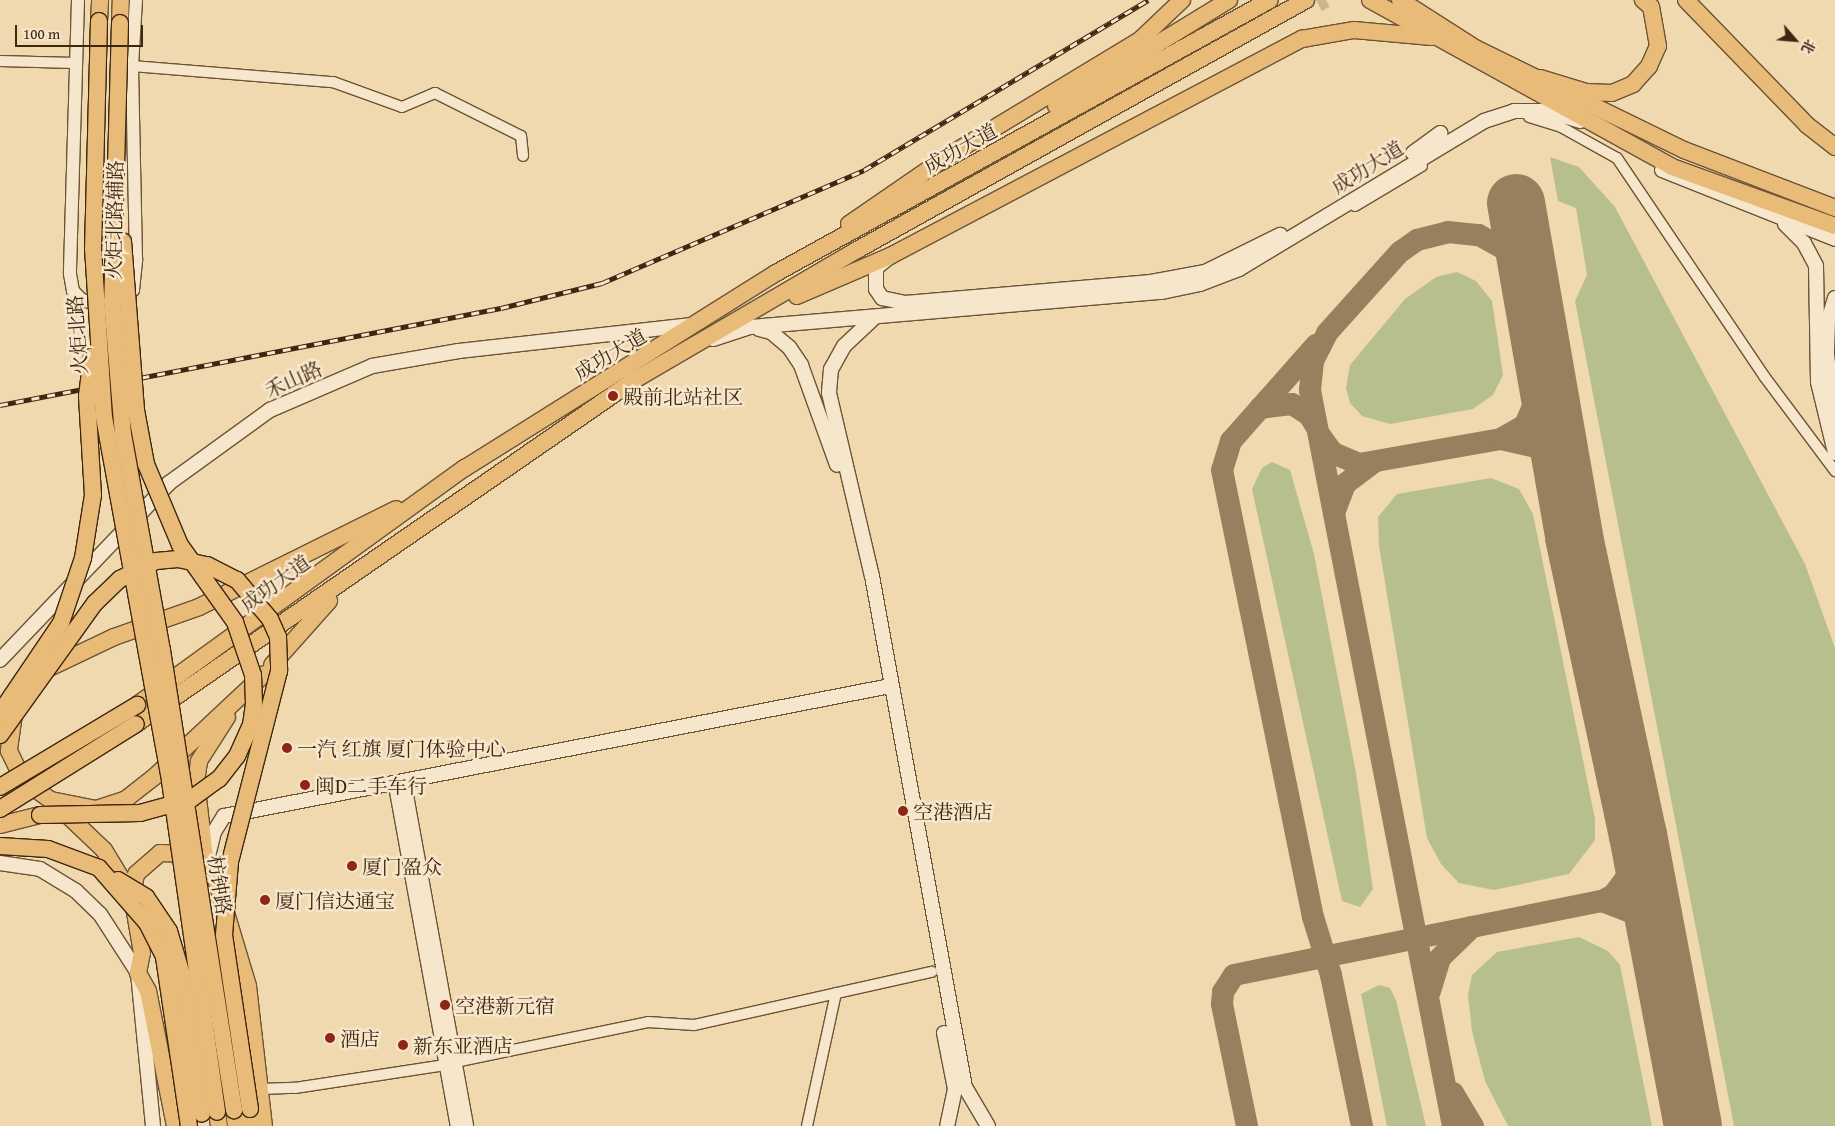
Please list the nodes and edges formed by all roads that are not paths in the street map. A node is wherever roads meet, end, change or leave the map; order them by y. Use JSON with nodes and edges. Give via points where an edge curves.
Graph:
{"nodes":[{"id":1,"x":78,"y":0,"type":"edge"},
{"id":2,"x":100,"y":0,"type":"edge"},
{"id":3,"x":121,"y":0,"type":"edge"},
{"id":4,"x":136,"y":0,"type":"edge"},
{"id":5,"x":1182,"y":0,"type":"edge"},
{"id":6,"x":1229,"y":0,"type":"edge"},
{"id":7,"x":1270,"y":0,"type":"edge"},
{"id":8,"x":1370,"y":0,"type":"edge"},
{"id":9,"x":1400,"y":0,"type":"edge"},
{"id":10,"x":1643,"y":0,"type":"edge"},
{"id":11,"x":1686,"y":0,"type":"edge"},
{"id":12,"x":1312,"y":2,"type":"edge"},
{"id":13,"x":1432,"y":37,"type":"junction"},
{"id":14,"x":0,"y":61,"type":"edge"},
{"id":15,"x":75,"y":63,"type":"junction"},
{"id":16,"x":132,"y":66,"type":"junction"},
{"id":17,"x":1540,"y":78,"type":"junction"},
{"id":18,"x":1609,"y":131,"type":"junction"},
{"id":19,"x":1441,"y":133,"type":"dead end"},
{"id":20,"x":1835,"y":147,"type":"edge"},
{"id":21,"x":523,"y":156,"type":"dead end"},
{"id":22,"x":115,"y":177,"type":"junction"},
{"id":23,"x":1835,"y":208,"type":"edge"},
{"id":24,"x":1783,"y":222,"type":"junction"},
{"id":25,"x":1835,"y":226,"type":"edge"},
{"id":26,"x":1298,"y":234,"type":"junction"},
{"id":27,"x":1835,"y":239,"type":"edge"},
{"id":28,"x":831,"y":244,"type":"junction"},
{"id":29,"x":890,"y":256,"type":"junction"},
{"id":30,"x":776,"y":273,"type":"junction"},
{"id":31,"x":1835,"y":298,"type":"edge"},
{"id":32,"x":876,"y":317,"type":"junction"},
{"id":33,"x":97,"y":322,"type":"junction"},
{"id":34,"x":748,"y":323,"type":"junction"},
{"id":35,"x":695,"y":325,"type":"junction"},
{"id":36,"x":1835,"y":419,"type":"edge"},
{"id":37,"x":1835,"y":453,"type":"edge"},
{"id":38,"x":465,"y":468,"type":"junction"},
{"id":39,"x":1835,"y":471,"type":"edge"},
{"id":40,"x":343,"y":584,"type":"junction"},
{"id":41,"x":162,"y":650,"type":"joint"},
{"id":42,"x":0,"y":660,"type":"edge"},
{"id":43,"x":149,"y":663,"type":"joint"},
{"id":44,"x":264,"y":674,"type":"junction"},
{"id":45,"x":886,"y":687,"type":"junction"},
{"id":46,"x":0,"y":714,"type":"edge"},
{"id":47,"x":0,"y":735,"type":"edge"},
{"id":48,"x":23,"y":780,"type":"junction"},
{"id":49,"x":400,"y":785,"type":"junction"},
{"id":50,"x":0,"y":787,"type":"edge"},
{"id":51,"x":0,"y":809,"type":"edge"},
{"id":52,"x":0,"y":824,"type":"edge"},
{"id":53,"x":0,"y":846,"type":"edge"},
{"id":54,"x":0,"y":862,"type":"edge"},
{"id":55,"x":206,"y":866,"type":"junction"},
{"id":56,"x":100,"y":868,"type":"junction"},
{"id":57,"x":132,"y":895,"type":"junction"},
{"id":58,"x":932,"y":972,"type":"junction"},
{"id":59,"x":138,"y":973,"type":"junction"},
{"id":60,"x":836,"y":994,"type":"junction"},
{"id":61,"x":450,"y":1063,"type":"junction"},
{"id":62,"x":260,"y":1089,"type":"junction"},
{"id":63,"x":240,"y":1115,"type":"edge"},
{"id":64,"x":210,"y":1120,"type":"edge"},
{"id":65,"x":153,"y":1126,"type":"edge"},
{"id":66,"x":175,"y":1126,"type":"edge"},
{"id":67,"x":189,"y":1126,"type":"edge"},
{"id":68,"x":252,"y":1126,"type":"edge"},
{"id":69,"x":264,"y":1126,"type":"edge"},
{"id":70,"x":457,"y":1126,"type":"edge"},
{"id":71,"x":467,"y":1126,"type":"edge"},
{"id":72,"x":807,"y":1126,"type":"edge"},
{"id":73,"x":947,"y":1126,"type":"edge"},
{"id":74,"x":988,"y":1126,"type":"edge"}],
"edges":[{"from":1,"to":15,"type":"street","name":"火炬北路辅路"},
{"from":2,"to":33,"type":"main road","name":"火炬北路","bridge":true,"via":[[93,248]]},
{"from":3,"to":22,"type":"main road","name":"火炬北路","bridge":true},
{"from":4,"to":16,"type":"street","name":"火炬北路辅路"},
{"from":5,"to":30,"type":"main road","via":[[1140,40],[945,158]]},
{"from":6,"to":28,"type":"main road"},
{"from":7,"to":28,"type":"main road","name":"成功大道"},
{"from":8,"to":13,"type":"main road"},
{"from":9,"to":17,"type":"main road","via":[[1477,49]]},
{"from":10,"to":17,"type":"main road","via":[[1652,7],[1658,46],[1649,66],[1633,84],[1612,93],[1586,92]]},
{"from":11,"to":20,"type":"main road","via":[[1807,125]]},
{"from":12,"to":34,"type":"main road","name":"成功大道","via":[[857,250]]},
{"from":13,"to":18,"type":"main road"},
{"from":13,"to":29,"type":"main road","name":"成功大道","via":[[1354,30],[1302,39]]},
{"from":14,"to":15,"type":"street"},
{"from":15,"to":16,"type":"street","name":"火炬北路辅路","via":[[70,274],[73,291],[82,300],[106,307],[120,304],[133,290]]},
{"from":16,"to":21,"type":"street","via":[[333,82],[402,107],[434,93],[520,136]]},
{"from":17,"to":23,"type":"main road","via":[[1684,150]]},
{"from":18,"to":24,"type":"main road","name":"成功大道","via":[[1663,171]]},
{"from":18,"to":25,"type":"main road","via":[[1672,167]]},
{"from":18,"to":26,"type":"main road","name":"成功大道","via":[[1548,111],[1514,111],[1484,121]]},
{"from":19,"to":29,"type":"main road","name":"成功大道","via":[[1281,235],[1205,272],[1151,282],[906,303],[882,298],[876,289],[876,268]]},
{"from":22,"to":41,"type":"main road","name":"火炬北路","bridge":true,"via":[[112,302],[122,434]]},
{"from":22,"to":52,"type":"main road","bridge":true,"via":[[136,410],[146,464],[180,546],[235,622],[248,653],[254,675],[251,726],[237,756],[219,779],[191,799],[140,813],[40,814]]},
{"from":24,"to":27,"type":"main road","name":"成功大道"},
{"from":24,"to":37,"type":"main road","via":[[1804,243],[1816,266],[1818,382]]},
{"from":26,"to":32,"type":"main road","name":"成功大道","via":[[1239,269],[1162,292]]},
{"from":26,"to":39,"type":"street","via":[[1378,194],[1480,129],[1509,117],[1538,116],[1617,158],[1764,376]]},
{"from":28,"to":30,"type":"main road","name":"成功大道"},
{"from":29,"to":34,"type":"main road","name":"成功大道"},
{"from":30,"to":35,"type":"main road","name":"成功大道"},
{"from":31,"to":36,"type":"main road","via":[[1828,321],[1827,355]]},
{"from":32,"to":34,"type":"main road","name":"成功大道"},
{"from":32,"to":45,"type":"main road","via":[[844,346],[831,369],[829,394],[834,427],[852,481]]},
{"from":33,"to":43,"type":"main road","name":"火炬北路","bridge":true,"via":[[104,417]]},
{"from":33,"to":46,"type":"main road","bridge":true,"via":[[87,396],[93,496],[83,558],[61,623]]},
{"from":34,"to":40,"type":"main road","name":"成功大道","via":[[710,339],[636,379]]},
{"from":34,"to":45,"type":"main road","via":[[771,332],[801,365],[844,482]]},
{"from":35,"to":38,"type":"main road","name":"成功大道"},
{"from":35,"to":42,"type":"main road","name":"禾山路","via":[[459,351],[372,366],[270,410],[169,484]]},
{"from":38,"to":48,"type":"main road","via":[[303,558],[198,607],[63,659],[36,677],[20,697],[11,722],[9,751]]},
{"from":38,"to":50,"type":"main road","name":"成功大道","bridge":true,"via":[[137,705]]},
{"from":40,"to":44,"type":"main road"},
{"from":40,"to":51,"type":"main road","name":"成功大道","bridge":true,"via":[[136,724]]},
{"from":41,"to":63,"type":"main road","name":"枋钟路","bridge":true},
{"from":43,"to":64,"type":"main road","name":"枋钟路","bridge":true},
{"from":44,"to":48,"type":"main road","via":[[126,799],[96,809],[82,808],[51,800]]},
{"from":44,"to":55,"type":"main road","via":[[215,731],[199,761],[196,782]]},
{"from":45,"to":49,"type":"main road"},
{"from":45,"to":58,"type":"main road"},
{"from":45,"to":74,"type":"main road","via":[[965,1087]]},
{"from":47,"to":63,"type":"main road","bridge":true,"via":[[95,603],[120,578],[156,561],[178,559],[207,565],[229,576],[257,599],[270,619],[278,637],[279,671],[230,862],[224,935]]},
{"from":48,"to":57,"type":"main road","via":[[86,829]]},
{"from":49,"to":55,"type":"main road","via":[[224,816],[214,832]]},
{"from":49,"to":61,"type":"street"},
{"from":53,"to":56,"type":"main road","bridge":true,"via":[[48,849]]},
{"from":54,"to":59,"type":"main road","via":[[40,869],[76,890],[100,914]]},
{"from":55,"to":57,"type":"main road","via":[[188,854],[160,853],[136,874]]},
{"from":55,"to":62,"type":"main road","via":[[215,876],[248,986]]},
{"from":56,"to":64,"type":"main road","bridge":true,"via":[[146,897],[169,931],[182,975]]},
{"from":56,"to":67,"type":"main road","bridge":true,"via":[[147,923],[164,957]]},
{"from":57,"to":59,"type":"main road","via":[[142,953]]},
{"from":58,"to":60,"type":"street"},
{"from":58,"to":73,"type":"main road","via":[[955,1089]]},
{"from":59,"to":65,"type":"main road"},
{"from":59,"to":66,"type":"main road","via":[[148,991]]},
{"from":60,"to":61,"type":"street","via":[[694,1025],[648,1022]]},
{"from":60,"to":72,"type":"street"},
{"from":61,"to":62,"type":"street","via":[[295,1088]]},
{"from":61,"to":70,"type":"street"},
{"from":61,"to":71,"type":"street"},
{"from":62,"to":69,"type":"main road"},
{"from":63,"to":68,"type":"main road"}]}
